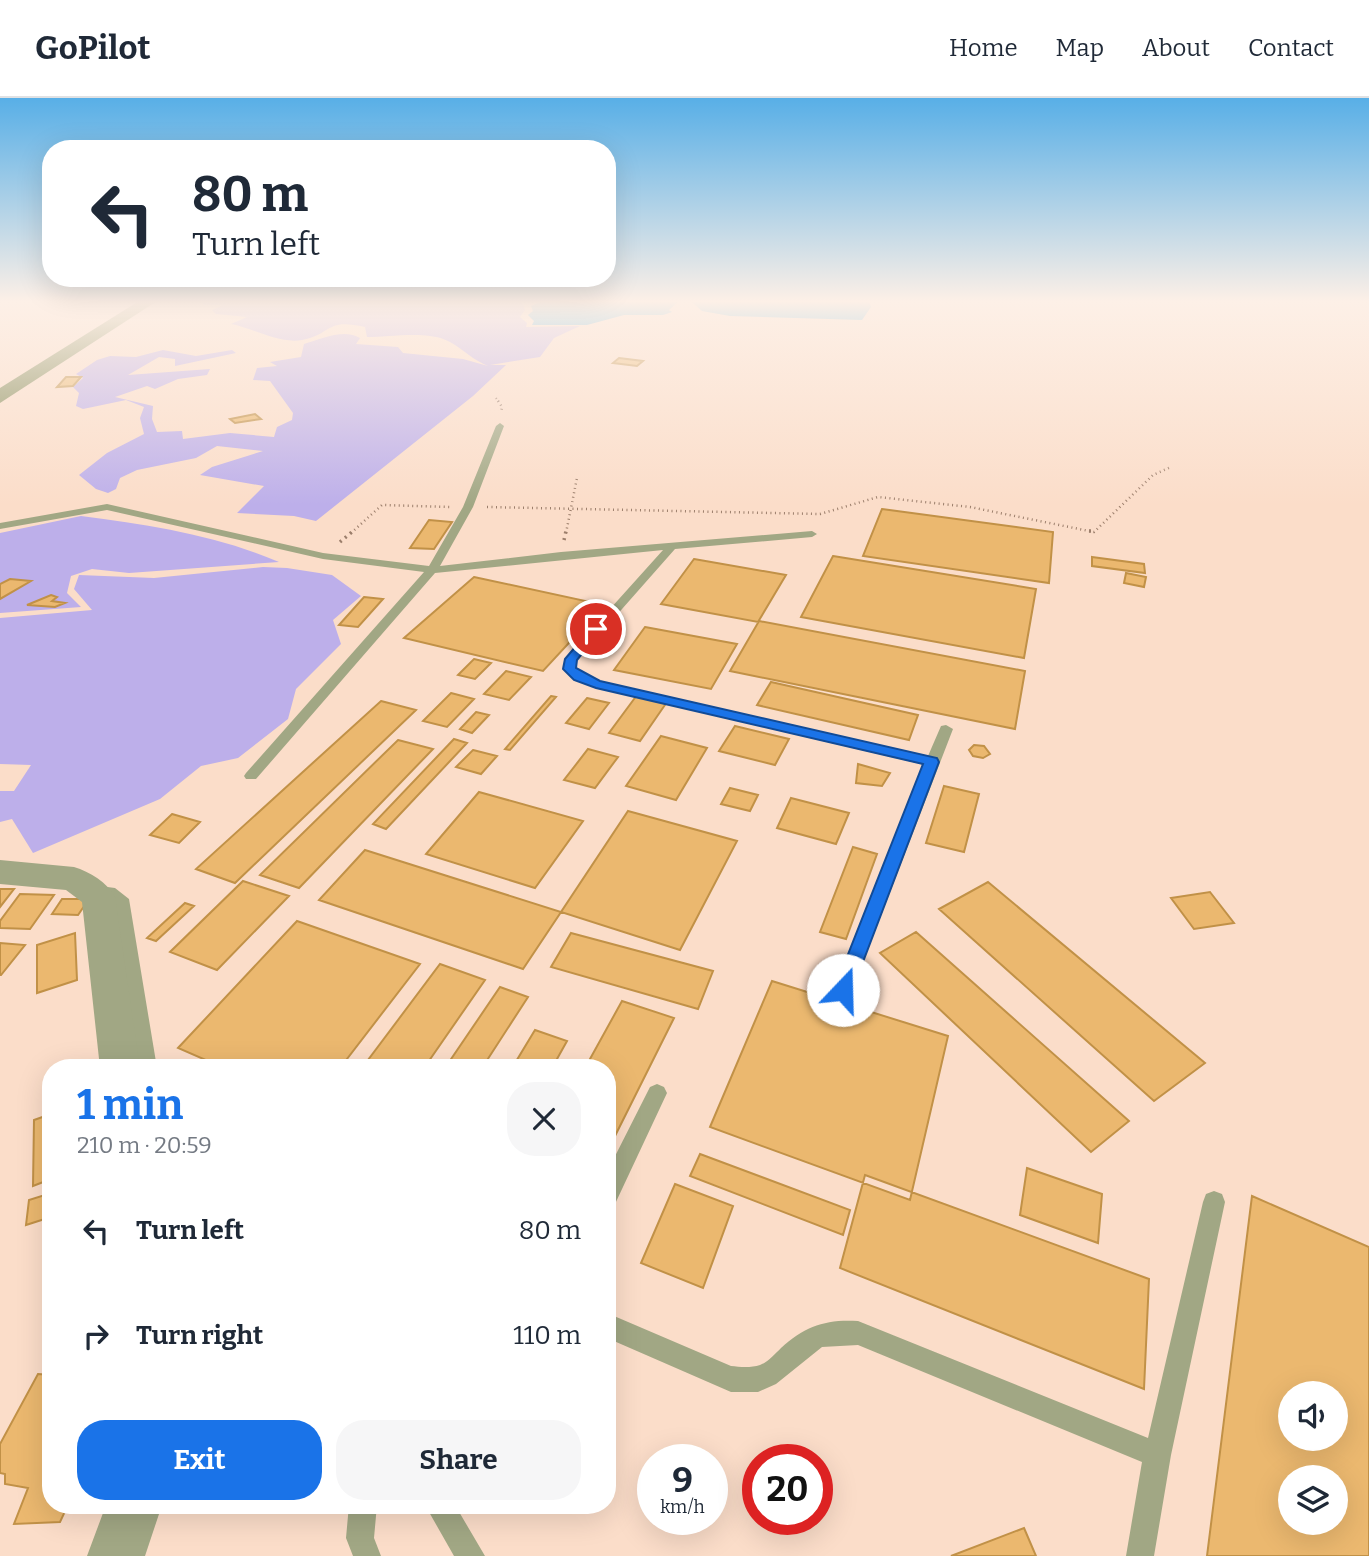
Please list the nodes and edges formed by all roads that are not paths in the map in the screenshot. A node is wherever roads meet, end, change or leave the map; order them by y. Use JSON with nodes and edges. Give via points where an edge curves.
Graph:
{"nodes":[{"id":1,"x":43,"y":369,"type":"edge"},
{"id":2,"x":0,"y":397,"type":"edge"},
{"id":3,"x":500,"y":426,"type":"dead end"},
{"id":4,"x":0,"y":526,"type":"edge"},
{"id":5,"x":811,"y":534,"type":"dead end"},
{"id":6,"x":671,"y":547,"type":"junction"},
{"id":7,"x":432,"y":570,"type":"junction"},
{"id":8,"x":946,"y":729,"type":"dead end"},
{"id":9,"x":932,"y":762,"type":"junction"},
{"id":10,"x":251,"y":776,"type":"dead end"},
{"id":11,"x":0,"y":872,"type":"edge"},
{"id":12,"x":92,"y":891,"type":"junction"},
{"id":13,"x":843,"y":990,"type":"dead end"},
{"id":14,"x":119,"y":1059,"type":"edge"},
{"id":15,"x":146,"y":1059,"type":"edge"},
{"id":16,"x":657,"y":1093,"type":"dead end"},
{"id":17,"x":616,"y":1177,"type":"edge"},
{"id":18,"x":1213,"y":1202,"type":"dead end"},
{"id":19,"x":616,"y":1329,"type":"edge"},
{"id":20,"x":1157,"y":1455,"type":"junction"},
{"id":21,"x":131,"y":1514,"type":"edge"},
{"id":22,"x":362,"y":1514,"type":"edge"},
{"id":23,"x":445,"y":1514,"type":"edge"},
{"id":24,"x":116,"y":1556,"type":"edge"},
{"id":25,"x":367,"y":1556,"type":"edge"},
{"id":26,"x":471,"y":1556,"type":"edge"},
{"id":27,"x":1140,"y":1556,"type":"edge"}],
"edges":[{"from":1,"to":2,"type":"street"},
{"from":3,"to":7,"type":"lane","via":[[468,507]]},
{"from":4,"to":7,"type":"lane","via":[[107,507],[323,556]]},
{"from":5,"to":6,"type":"lane"},
{"from":6,"to":7,"type":"lane"},
{"from":6,"to":9,"type":"lane","via":[[571,659],[570,669],[579,677]]},
{"from":7,"to":10,"type":"lane"},
{"from":8,"to":9,"type":"lane"},
{"from":9,"to":13,"type":"lane"},
{"from":11,"to":12,"type":"street","via":[[57,875]]},
{"from":12,"to":14,"type":"street","via":[[98,897]]},
{"from":12,"to":15,"type":"lane","via":[[109,891],[120,899]]},
{"from":16,"to":17,"type":"lane"},
{"from":18,"to":20,"type":"lane"},
{"from":19,"to":20,"type":"lane","via":[[731,1379],[749,1382],[771,1376],[812,1339],[835,1331],[858,1333]]},
{"from":20,"to":27,"type":"lane"},
{"from":21,"to":24,"type":"street"},
{"from":22,"to":25,"type":"lane","via":[[360,1538]]},
{"from":23,"to":26,"type":"lane"}]}
